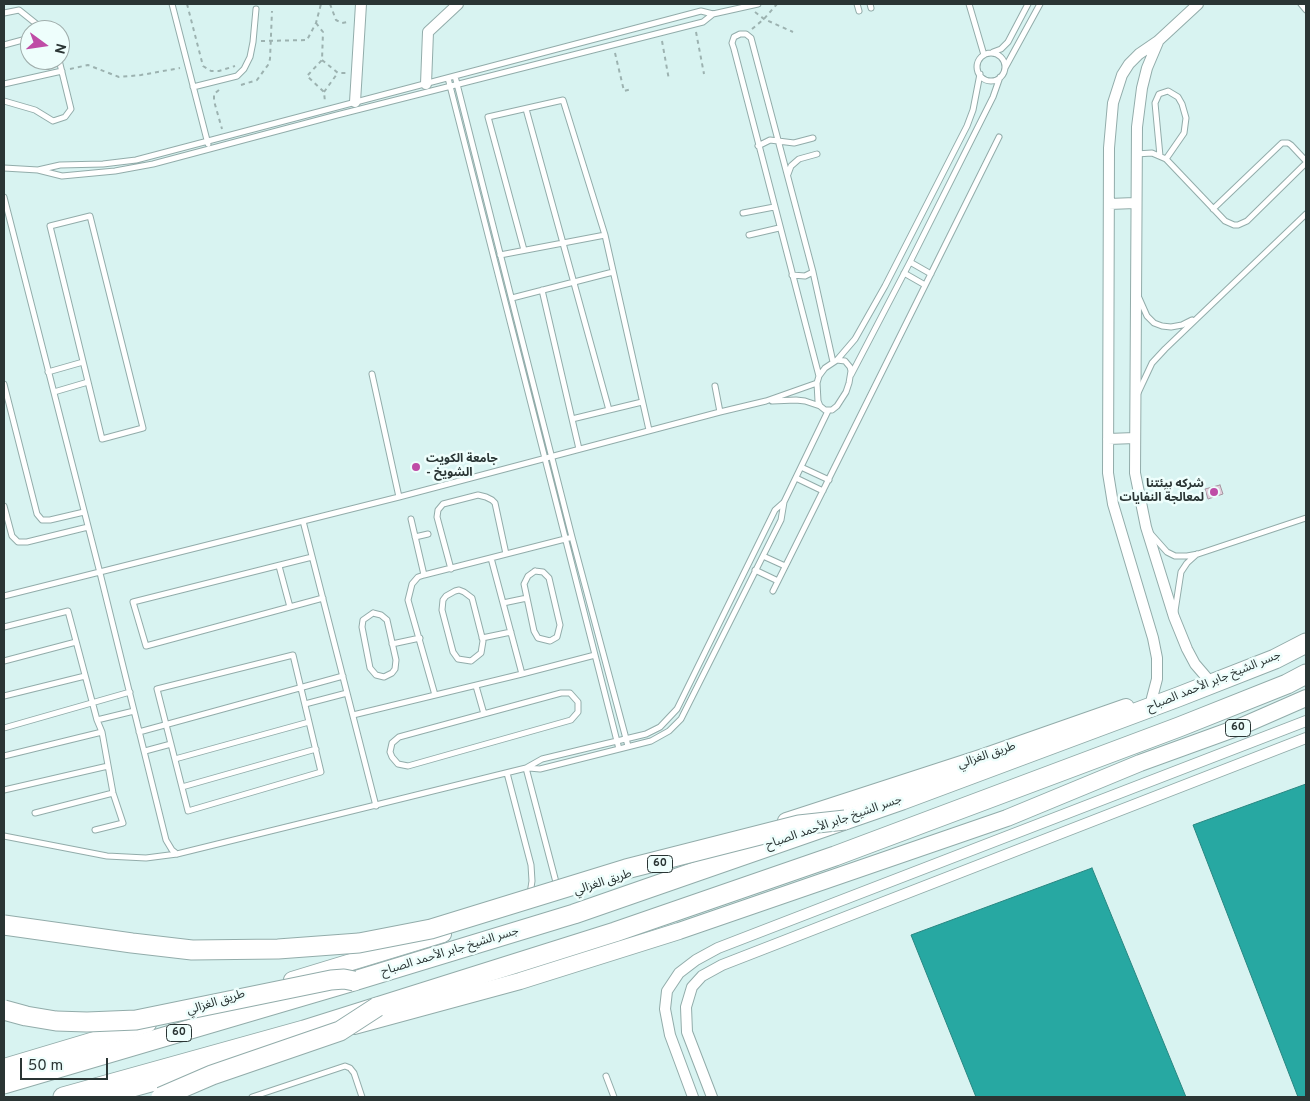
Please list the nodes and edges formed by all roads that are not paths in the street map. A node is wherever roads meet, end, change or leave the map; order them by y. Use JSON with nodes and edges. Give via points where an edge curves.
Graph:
{"nodes":[{"id":1,"x":172,"y":4,"type":"edge"},
{"id":2,"x":361,"y":4,"type":"edge"},
{"id":3,"x":458,"y":4,"type":"edge"},
{"id":4,"x":728,"y":4,"type":"edge"},
{"id":5,"x":758,"y":4,"type":"edge"},
{"id":6,"x":857,"y":4,"type":"edge"},
{"id":7,"x":969,"y":4,"type":"edge"},
{"id":8,"x":1028,"y":4,"type":"edge"},
{"id":9,"x":1040,"y":4,"type":"edge"},
{"id":10,"x":1198,"y":4,"type":"edge"},
{"id":11,"x":1300,"y":4,"type":"edge"},
{"id":12,"x":747,"y":5,"type":"edge"},
{"id":13,"x":256,"y":9,"type":"dead end"},
{"id":14,"x":730,"y":10,"type":"junction"},
{"id":15,"x":1306,"y":10,"type":"edge"},
{"id":16,"x":859,"y":11,"type":"dead end"},
{"id":17,"x":4,"y":13,"type":"edge"},
{"id":18,"x":713,"y":14,"type":"junction"},
{"id":19,"x":32,"y":20,"type":"edge"},
{"id":20,"x":20,"y":41,"type":"edge"},
{"id":21,"x":1158,"y":41,"type":"junction"},
{"id":22,"x":4,"y":45,"type":"edge"},
{"id":23,"x":991,"y":53,"type":"junction"},
{"id":24,"x":984,"y":55,"type":"junction"},
{"id":25,"x":1005,"y":69,"type":"junction"},
{"id":26,"x":62,"y":71,"type":"joint"},
{"id":27,"x":980,"y":74,"type":"junction"},
{"id":28,"x":456,"y":76,"type":"junction"},
{"id":29,"x":1000,"y":77,"type":"junction"},
{"id":30,"x":448,"y":78,"type":"junction"},
{"id":31,"x":4,"y":84,"type":"edge"},
{"id":32,"x":426,"y":84,"type":"junction"},
{"id":33,"x":458,"y":85,"type":"junction"},
{"id":34,"x":193,"y":87,"type":"junction"},
{"id":35,"x":451,"y":87,"type":"junction"},
{"id":36,"x":4,"y":101,"type":"edge"},
{"id":37,"x":355,"y":102,"type":"junction"},
{"id":38,"x":526,"y":109,"type":"junction"},
{"id":39,"x":999,"y":137,"type":"dead end"},
{"id":40,"x":813,"y":138,"type":"dead end"},
{"id":41,"x":207,"y":141,"type":"junction"},
{"id":42,"x":779,"y":141,"type":"junction"},
{"id":43,"x":758,"y":146,"type":"junction"},
{"id":44,"x":210,"y":149,"type":"junction"},
{"id":45,"x":817,"y":154,"type":"dead end"},
{"id":46,"x":1136,"y":154,"type":"junction"},
{"id":47,"x":1163,"y":157,"type":"junction"},
{"id":48,"x":1306,"y":162,"type":"edge"},
{"id":49,"x":4,"y":168,"type":"edge"},
{"id":50,"x":38,"y":170,"type":"junction"},
{"id":51,"x":788,"y":175,"type":"junction"},
{"id":52,"x":4,"y":197,"type":"edge"},
{"id":53,"x":1109,"y":204,"type":"junction"},
{"id":54,"x":1135,"y":204,"type":"junction"},
{"id":55,"x":774,"y":207,"type":"junction"},
{"id":56,"x":1214,"y":209,"type":"junction"},
{"id":57,"x":743,"y":213,"type":"dead end"},
{"id":58,"x":1306,"y":214,"type":"edge"},
{"id":59,"x":779,"y":228,"type":"junction"},
{"id":60,"x":749,"y":235,"type":"dead end"},
{"id":61,"x":605,"y":236,"type":"junction"},
{"id":62,"x":563,"y":243,"type":"junction"},
{"id":63,"x":524,"y":250,"type":"junction"},
{"id":64,"x":500,"y":255,"type":"junction"},
{"id":65,"x":910,"y":262,"type":"junction"},
{"id":66,"x":613,"y":272,"type":"junction"},
{"id":67,"x":813,"y":272,"type":"junction"},
{"id":68,"x":904,"y":273,"type":"junction"},
{"id":69,"x":931,"y":274,"type":"junction"},
{"id":70,"x":792,"y":275,"type":"junction"},
{"id":71,"x":572,"y":282,"type":"junction"},
{"id":72,"x":925,"y":286,"type":"junction"},
{"id":73,"x":542,"y":290,"type":"junction"},
{"id":74,"x":1136,"y":292,"type":"junction"},
{"id":75,"x":512,"y":298,"type":"junction"},
{"id":76,"x":1195,"y":319,"type":"junction"},
{"id":77,"x":835,"y":361,"type":"junction"},
{"id":78,"x":83,"y":362,"type":"junction"},
{"id":79,"x":48,"y":372,"type":"junction"},
{"id":80,"x":372,"y":374,"type":"dead end"},
{"id":81,"x":851,"y":375,"type":"junction"},
{"id":82,"x":819,"y":376,"type":"junction"},
{"id":83,"x":88,"y":382,"type":"junction"},
{"id":84,"x":817,"y":383,"type":"junction"},
{"id":85,"x":4,"y":384,"type":"edge"},
{"id":86,"x":715,"y":386,"type":"dead end"},
{"id":87,"x":54,"y":392,"type":"junction"},
{"id":88,"x":766,"y":401,"type":"junction"},
{"id":89,"x":1135,"y":401,"type":"junction"},
{"id":90,"x":642,"y":402,"type":"junction"},
{"id":91,"x":820,"y":406,"type":"junction"},
{"id":92,"x":608,"y":410,"type":"junction"},
{"id":93,"x":828,"y":410,"type":"junction"},
{"id":94,"x":720,"y":412,"type":"junction"},
{"id":95,"x":572,"y":419,"type":"junction"},
{"id":96,"x":649,"y":430,"type":"junction"},
{"id":97,"x":1135,"y":438,"type":"junction"},
{"id":98,"x":1108,"y":439,"type":"junction"},
{"id":99,"x":579,"y":449,"type":"junction"},
{"id":100,"x":552,"y":456,"type":"junction"},
{"id":101,"x":544,"y":458,"type":"junction"},
{"id":102,"x":801,"y":467,"type":"junction"},
{"id":103,"x":796,"y":478,"type":"junction"},
{"id":104,"x":829,"y":480,"type":"junction"},
{"id":105,"x":823,"y":491,"type":"junction"},
{"id":106,"x":399,"y":497,"type":"junction"},
{"id":107,"x":784,"y":502,"type":"junction"},
{"id":108,"x":4,"y":506,"type":"edge"},
{"id":109,"x":84,"y":512,"type":"junction"},
{"id":110,"x":1306,"y":518,"type":"edge"},
{"id":111,"x":411,"y":519,"type":"dead end"},
{"id":112,"x":303,"y":521,"type":"junction"},
{"id":113,"x":88,"y":527,"type":"junction"},
{"id":114,"x":1146,"y":527,"type":"junction"},
{"id":115,"x":428,"y":534,"type":"dead end"},
{"id":116,"x":415,"y":537,"type":"junction"},
{"id":117,"x":572,"y":537,"type":"junction"},
{"id":118,"x":566,"y":539,"type":"junction"},
{"id":119,"x":506,"y":554,"type":"junction"},
{"id":120,"x":1198,"y":554,"type":"junction"},
{"id":121,"x":763,"y":556,"type":"junction"},
{"id":122,"x":312,"y":557,"type":"junction"},
{"id":123,"x":491,"y":558,"type":"junction"},
{"id":124,"x":279,"y":566,"type":"junction"},
{"id":125,"x":785,"y":566,"type":"junction"},
{"id":126,"x":451,"y":569,"type":"junction"},
{"id":127,"x":756,"y":570,"type":"junction"},
{"id":128,"x":100,"y":573,"type":"junction"},
{"id":129,"x":424,"y":575,"type":"junction"},
{"id":130,"x":778,"y":581,"type":"junction"},
{"id":131,"x":773,"y":592,"type":"dead end"},
{"id":132,"x":4,"y":596,"type":"edge"},
{"id":133,"x":323,"y":598,"type":"junction"},
{"id":134,"x":527,"y":598,"type":"junction"},
{"id":135,"x":503,"y":603,"type":"junction"},
{"id":136,"x":290,"y":607,"type":"junction"},
{"id":137,"x":1174,"y":617,"type":"junction"},
{"id":138,"x":4,"y":627,"type":"edge"},
{"id":139,"x":511,"y":632,"type":"junction"},
{"id":140,"x":1306,"y":634,"type":"edge"},
{"id":141,"x":420,"y":638,"type":"junction"},
{"id":142,"x":482,"y":638,"type":"junction"},
{"id":143,"x":76,"y":642,"type":"junction"},
{"id":144,"x":1306,"y":643,"type":"edge"},
{"id":145,"x":392,"y":644,"type":"junction"},
{"id":146,"x":595,"y":655,"type":"junction"},
{"id":147,"x":4,"y":661,"type":"edge"},
{"id":148,"x":522,"y":674,"type":"junction"},
{"id":149,"x":1306,"y":674,"type":"edge"},
{"id":150,"x":85,"y":676,"type":"junction"},
{"id":151,"x":343,"y":676,"type":"junction"},
{"id":152,"x":1207,"y":678,"type":"junction"},
{"id":153,"x":476,"y":686,"type":"junction"},
{"id":154,"x":301,"y":687,"type":"junction"},
{"id":155,"x":130,"y":692,"type":"junction"},
{"id":156,"x":347,"y":693,"type":"junction"},
{"id":157,"x":435,"y":695,"type":"junction"},
{"id":158,"x":4,"y":696,"type":"edge"},
{"id":159,"x":1152,"y":698,"type":"junction"},
{"id":160,"x":1306,"y":698,"type":"edge"},
{"id":161,"x":92,"y":704,"type":"junction"},
{"id":162,"x":305,"y":704,"type":"junction"},
{"id":163,"x":134,"y":711,"type":"junction"},
{"id":164,"x":484,"y":714,"type":"junction"},
{"id":165,"x":353,"y":715,"type":"junction"},
{"id":166,"x":97,"y":720,"type":"junction"},
{"id":167,"x":1306,"y":721,"type":"edge"},
{"id":168,"x":309,"y":722,"type":"junction"},
{"id":169,"x":166,"y":725,"type":"junction"},
{"id":170,"x":4,"y":728,"type":"edge"},
{"id":171,"x":102,"y":732,"type":"junction"},
{"id":172,"x":140,"y":732,"type":"junction"},
{"id":173,"x":1306,"y":738,"type":"edge"},
{"id":174,"x":626,"y":739,"type":"junction"},
{"id":175,"x":617,"y":741,"type":"junction"},
{"id":176,"x":171,"y":744,"type":"junction"},
{"id":177,"x":628,"y":746,"type":"junction"},
{"id":178,"x":316,"y":749,"type":"junction"},
{"id":179,"x":619,"y":749,"type":"junction"},
{"id":180,"x":145,"y":751,"type":"junction"},
{"id":181,"x":4,"y":756,"type":"edge"},
{"id":182,"x":174,"y":759,"type":"junction"},
{"id":183,"x":108,"y":766,"type":"junction"},
{"id":184,"x":528,"y":768,"type":"junction"},
{"id":185,"x":507,"y":773,"type":"junction"},
{"id":186,"x":182,"y":787,"type":"junction"},
{"id":187,"x":4,"y":790,"type":"edge"},
{"id":188,"x":113,"y":793,"type":"junction"},
{"id":189,"x":376,"y":806,"type":"junction"},
{"id":190,"x":35,"y":813,"type":"dead end"},
{"id":191,"x":845,"y":820,"type":"junction"},
{"id":192,"x":95,"y":830,"type":"dead end"},
{"id":193,"x":4,"y":836,"type":"edge"},
{"id":194,"x":177,"y":854,"type":"junction"},
{"id":195,"x":559,"y":897,"type":"junction"},
{"id":196,"x":522,"y":910,"type":"junction"},
{"id":197,"x":4,"y":925,"type":"edge"},
{"id":198,"x":354,"y":981,"type":"junction"},
{"id":199,"x":377,"y":1007,"type":"junction"},
{"id":200,"x":4,"y":1010,"type":"edge"},
{"id":201,"x":4,"y":1068,"type":"edge"},
{"id":202,"x":606,"y":1076,"type":"dead end"},
{"id":203,"x":4,"y":1084,"type":"edge"},
{"id":204,"x":63,"y":1097,"type":"edge"},
{"id":205,"x":102,"y":1097,"type":"edge"},
{"id":206,"x":161,"y":1097,"type":"edge"},
{"id":207,"x":252,"y":1097,"type":"edge"},
{"id":208,"x":362,"y":1097,"type":"edge"},
{"id":209,"x":614,"y":1097,"type":"edge"},
{"id":210,"x":693,"y":1097,"type":"edge"},
{"id":211,"x":712,"y":1097,"type":"edge"}],
"edges":[{"from":1,"to":34,"type":"lane"},
{"from":2,"to":37,"type":"street"},
{"from":3,"to":32,"type":"street","via":[[428,32]]},
{"from":4,"to":14,"type":"lane"},
{"from":5,"to":12,"type":"lane"},
{"from":6,"to":16,"type":"lane"},
{"from":7,"to":24,"type":"lane"},
{"from":8,"to":23,"type":"lane","via":[[1008,42]]},
{"from":9,"to":25,"type":"lane"},
{"from":10,"to":21,"type":"street"},
{"from":11,"to":15,"type":"lane"},
{"from":12,"to":14,"type":"lane"},
{"from":13,"to":34,"type":"lane","via":[[253,42],[244,69],[237,76]]},
{"from":14,"to":18,"type":"lane"},
{"from":17,"to":19,"type":"lane","via":[[19,10]]},
{"from":18,"to":28,"type":"lane","via":[[701,11]]},
{"from":18,"to":33,"type":"lane","via":[[706,21]]},
{"from":20,"to":22,"type":"lane"},
{"from":21,"to":46,"type":"street","via":[[1142,88]]},
{"from":21,"to":53,"type":"street","via":[[1129,64],[1118,86],[1110,132]]},
{"from":23,"to":24,"type":"lane"},
{"from":23,"to":25,"type":"lane","via":[[1003,60]]},
{"from":24,"to":27,"type":"lane","via":[[978,64]]},
{"from":25,"to":29,"type":"lane"},
{"from":26,"to":31,"type":"lane"},
{"from":26,"to":36,"type":"lane","via":[[71,109],[65,117],[54,121],[35,110]]},
{"from":27,"to":29,"type":"lane","via":[[992,80]]},
{"from":27,"to":77,"type":"lane","via":[[968,126],[885,286],[854,339]]},
{"from":28,"to":30,"type":"lane"},
{"from":28,"to":33,"type":"lane"},
{"from":29,"to":65,"type":"lane"},
{"from":30,"to":32,"type":"lane"},
{"from":30,"to":35,"type":"lane"},
{"from":32,"to":37,"type":"lane"},
{"from":33,"to":35,"type":"lane"},
{"from":33,"to":64,"type":"lane"},
{"from":34,"to":41,"type":"lane"},
{"from":35,"to":44,"type":"lane"},
{"from":35,"to":101,"type":"lane"},
{"from":37,"to":41,"type":"lane"},
{"from":38,"to":61,"type":"lane","via":[[563,100]]},
{"from":38,"to":62,"type":"lane"},
{"from":38,"to":63,"type":"lane","via":[[488,117]]},
{"from":39,"to":69,"type":"lane"},
{"from":40,"to":42,"type":"lane","via":[[801,143]]},
{"from":41,"to":44,"type":"lane"},
{"from":41,"to":50,"type":"lane","via":[[136,160],[60,164]]},
{"from":42,"to":43,"type":"lane","via":[[765,141]]},
{"from":42,"to":43,"type":"lane","via":[[751,38],[740,34],[732,43]]},
{"from":42,"to":51,"type":"lane"},
{"from":43,"to":55,"type":"lane"},
{"from":44,"to":50,"type":"lane","via":[[114,171],[62,176]]},
{"from":45,"to":51,"type":"lane","via":[[799,159],[791,166]]},
{"from":46,"to":47,"type":"lane","via":[[1144,152]]},
{"from":46,"to":54,"type":"street"},
{"from":47,"to":47,"type":"lane","via":[[1184,133],[1186,118],[1178,97],[1168,91],[1159,94],[1155,103]]},
{"from":47,"to":56,"type":"lane"},
{"from":48,"to":56,"type":"lane","via":[[1243,224],[1229,224]]},
{"from":48,"to":56,"type":"lane","via":[[1291,145],[1282,143]]},
{"from":49,"to":50,"type":"lane"},
{"from":51,"to":67,"type":"lane"},
{"from":52,"to":79,"type":"lane"},
{"from":53,"to":54,"type":"street"},
{"from":53,"to":98,"type":"street"},
{"from":54,"to":74,"type":"street"},
{"from":55,"to":57,"type":"lane"},
{"from":55,"to":59,"type":"lane"},
{"from":58,"to":76,"type":"lane"},
{"from":59,"to":60,"type":"lane"},
{"from":59,"to":70,"type":"lane"},
{"from":61,"to":62,"type":"lane"},
{"from":61,"to":66,"type":"lane"},
{"from":62,"to":63,"type":"lane"},
{"from":62,"to":71,"type":"lane"},
{"from":63,"to":64,"type":"lane"},
{"from":64,"to":75,"type":"lane"},
{"from":65,"to":68,"type":"lane"},
{"from":65,"to":69,"type":"lane"},
{"from":66,"to":71,"type":"lane"},
{"from":66,"to":90,"type":"lane"},
{"from":67,"to":70,"type":"lane","via":[[805,276]]},
{"from":67,"to":77,"type":"lane"},
{"from":68,"to":72,"type":"lane"},
{"from":68,"to":81,"type":"lane"},
{"from":69,"to":72,"type":"lane"},
{"from":70,"to":82,"type":"lane"},
{"from":71,"to":73,"type":"lane"},
{"from":71,"to":92,"type":"lane"},
{"from":72,"to":104,"type":"lane"},
{"from":73,"to":75,"type":"lane"},
{"from":73,"to":95,"type":"lane"},
{"from":74,"to":76,"type":"lane","via":[[1147,316],[1154,322],[1170,327]]},
{"from":74,"to":89,"type":"street"},
{"from":75,"to":100,"type":"lane"},
{"from":76,"to":89,"type":"lane","via":[[1152,363]]},
{"from":77,"to":81,"type":"lane","via":[[848,363]]},
{"from":77,"to":82,"type":"lane"},
{"from":78,"to":79,"type":"lane"},
{"from":78,"to":83,"type":"lane"},
{"from":78,"to":83,"type":"lane","via":[[50,226],[90,216],[143,428],[102,439]]},
{"from":79,"to":87,"type":"lane"},
{"from":80,"to":106,"type":"lane"},
{"from":81,"to":93,"type":"lane","via":[[842,399],[835,409]]},
{"from":82,"to":84,"type":"lane"},
{"from":83,"to":87,"type":"lane"},
{"from":84,"to":88,"type":"lane"},
{"from":84,"to":91,"type":"lane"},
{"from":85,"to":109,"type":"lane","via":[[37,514],[42,520],[50,520]]},
{"from":86,"to":94,"type":"lane"},
{"from":87,"to":109,"type":"lane"},
{"from":88,"to":91,"type":"lane","via":[[796,400]]},
{"from":88,"to":94,"type":"lane"},
{"from":89,"to":97,"type":"street"},
{"from":90,"to":92,"type":"lane"},
{"from":90,"to":96,"type":"lane"},
{"from":91,"to":93,"type":"lane"},
{"from":92,"to":95,"type":"lane"},
{"from":93,"to":102,"type":"lane"},
{"from":94,"to":96,"type":"lane"},
{"from":95,"to":99,"type":"lane"},
{"from":96,"to":99,"type":"lane"},
{"from":97,"to":98,"type":"street"},
{"from":97,"to":114,"type":"street","via":[[1135,473]]},
{"from":98,"to":159,"type":"street","via":[[1108,473],[1113,504],[1156,658],[1157,679]]},
{"from":99,"to":100,"type":"lane"},
{"from":100,"to":101,"type":"lane"},
{"from":100,"to":117,"type":"lane"},
{"from":101,"to":106,"type":"lane"},
{"from":101,"to":118,"type":"lane"},
{"from":102,"to":103,"type":"lane"},
{"from":102,"to":104,"type":"lane"},
{"from":103,"to":105,"type":"lane"},
{"from":103,"to":107,"type":"lane"},
{"from":104,"to":105,"type":"lane"},
{"from":105,"to":125,"type":"lane"},
{"from":106,"to":112,"type":"lane"},
{"from":107,"to":121,"type":"lane","via":[[783,515]]},
{"from":107,"to":174,"type":"lane","via":[[774,510],[672,716],[653,731]]},
{"from":108,"to":113,"type":"lane","via":[[12,536],[18,542]]},
{"from":109,"to":113,"type":"lane"},
{"from":110,"to":120,"type":"lane"},
{"from":111,"to":116,"type":"lane"},
{"from":112,"to":122,"type":"lane"},
{"from":112,"to":128,"type":"lane"},
{"from":113,"to":128,"type":"lane"},
{"from":114,"to":120,"type":"lane","via":[[1167,552],[1175,556]]},
{"from":114,"to":137,"type":"street"},
{"from":115,"to":116,"type":"lane"},
{"from":116,"to":129,"type":"lane"},
{"from":117,"to":118,"type":"lane"},
{"from":117,"to":174,"type":"lane"},
{"from":118,"to":119,"type":"lane"},
{"from":118,"to":146,"type":"lane"},
{"from":119,"to":123,"type":"lane"},
{"from":119,"to":126,"type":"lane","via":[[495,503],[489,498],[482,496],[443,504],[437,514]]},
{"from":120,"to":137,"type":"lane","via":[[1182,572]]},
{"from":121,"to":125,"type":"lane"},
{"from":121,"to":127,"type":"lane"},
{"from":122,"to":124,"type":"lane"},
{"from":122,"to":133,"type":"lane"},
{"from":123,"to":126,"type":"lane"},
{"from":123,"to":135,"type":"lane"},
{"from":124,"to":136,"type":"lane"},
{"from":124,"to":136,"type":"lane","via":[[133,602],[146,646]]},
{"from":125,"to":130,"type":"lane"},
{"from":126,"to":129,"type":"lane"},
{"from":127,"to":130,"type":"lane"},
{"from":127,"to":177,"type":"lane","via":[[681,719],[660,737]]},
{"from":128,"to":132,"type":"lane"},
{"from":128,"to":155,"type":"lane"},
{"from":129,"to":141,"type":"lane","via":[[412,584],[408,600]]},
{"from":130,"to":131,"type":"lane"},
{"from":133,"to":136,"type":"lane"},
{"from":133,"to":151,"type":"lane"},
{"from":134,"to":134,"type":"lane","via":[[524,584],[528,576],[535,571],[547,574],[560,625],[554,639],[542,640],[536,635]]},
{"from":134,"to":135,"type":"lane"},
{"from":135,"to":139,"type":"lane"},
{"from":137,"to":152,"type":"street","via":[[1195,664]]},
{"from":138,"to":143,"type":"lane","via":[[68,611]]},
{"from":139,"to":142,"type":"lane"},
{"from":139,"to":148,"type":"lane"},
{"from":140,"to":152,"type":"main road","name":"طريق الغزالي","number":"60"},
{"from":141,"to":145,"type":"lane"},
{"from":141,"to":157,"type":"lane"},
{"from":142,"to":142,"type":"lane","via":[[483,649],[475,659],[462,660],[455,656],[442,610],[443,600],[450,593],[460,590],[472,598]]},
{"from":143,"to":147,"type":"lane"},
{"from":143,"to":150,"type":"lane"},
{"from":144,"to":191,"type":"highway","name":"جسر الشيخ جابر الأحمد الصباح","number":"60","via":[[1275,659],[1178,697]]},
{"from":145,"to":145,"type":"lane","via":[[395,669],[384,677],[376,675],[370,668],[362,628],[366,617],[372,613],[384,617]]},
{"from":146,"to":148,"type":"lane"},
{"from":146,"to":175,"type":"lane"},
{"from":148,"to":153,"type":"lane"},
{"from":149,"to":199,"type":"highway","number":"60","via":[[1185,725],[835,856],[615,932]]},
{"from":150,"to":158,"type":"lane"},
{"from":150,"to":161,"type":"lane"},
{"from":151,"to":154,"type":"lane"},
{"from":151,"to":156,"type":"lane"},
{"from":152,"to":159,"type":"main road","name":"طريق الغزالي","number":"60"},
{"from":153,"to":157,"type":"lane"},
{"from":153,"to":164,"type":"lane"},
{"from":154,"to":162,"type":"lane"},
{"from":154,"to":169,"type":"lane"},
{"from":154,"to":169,"type":"lane","via":[[293,655],[156,689]]},
{"from":155,"to":161,"type":"lane"},
{"from":155,"to":163,"type":"lane"},
{"from":156,"to":162,"type":"lane"},
{"from":156,"to":165,"type":"lane"},
{"from":157,"to":165,"type":"lane"},
{"from":159,"to":195,"type":"main road","name":"طريق الغزالي","number":"60"},
{"from":160,"to":205,"type":"main road","number":"60","via":[[1007,818],[679,931],[520,980]]},
{"from":161,"to":166,"type":"lane"},
{"from":161,"to":170,"type":"lane"},
{"from":162,"to":168,"type":"lane"},
{"from":163,"to":166,"type":"lane"},
{"from":163,"to":172,"type":"lane"},
{"from":164,"to":164,"type":"lane","via":[[399,737],[392,744],[392,757],[398,764],[408,766],[567,721],[575,717],[579,708],[573,696],[562,692]]},
{"from":165,"to":189,"type":"lane"},
{"from":166,"to":171,"type":"lane"},
{"from":167,"to":210,"type":"street","via":[[696,960],[679,973],[667,991],[664,1009]]},
{"from":168,"to":178,"type":"lane"},
{"from":168,"to":182,"type":"lane"},
{"from":169,"to":172,"type":"lane"},
{"from":169,"to":176,"type":"lane"},
{"from":171,"to":181,"type":"lane"},
{"from":171,"to":183,"type":"lane"},
{"from":172,"to":180,"type":"lane"},
{"from":173,"to":211,"type":"street","via":[[722,965],[702,976],[692,987],[686,1007],[687,1032]]},
{"from":174,"to":175,"type":"lane"},
{"from":174,"to":177,"type":"lane"},
{"from":175,"to":179,"type":"lane"},
{"from":175,"to":184,"type":"lane","via":[[542,759]]},
{"from":176,"to":180,"type":"lane"},
{"from":176,"to":182,"type":"lane"},
{"from":177,"to":179,"type":"lane"},
{"from":178,"to":186,"type":"lane"},
{"from":178,"to":186,"type":"lane","via":[[321,772],[188,810]]},
{"from":179,"to":184,"type":"lane","via":[[540,769]]},
{"from":180,"to":194,"type":"lane","via":[[166,840]]},
{"from":182,"to":186,"type":"lane"},
{"from":183,"to":187,"type":"lane"},
{"from":183,"to":188,"type":"lane"},
{"from":184,"to":185,"type":"lane"},
{"from":184,"to":195,"type":"lane"},
{"from":185,"to":189,"type":"lane"},
{"from":185,"to":196,"type":"lane","via":[[531,873],[532,889]]},
{"from":188,"to":190,"type":"lane"},
{"from":188,"to":192,"type":"lane","via":[[123,823]]},
{"from":189,"to":194,"type":"lane"},
{"from":191,"to":197,"type":"highway","bridge":true,"via":[[799,825],[635,866],[431,929],[358,943],[278,949],[192,950]]},
{"from":191,"to":198,"type":"highway","name":"جسر الشيخ جابر الأحمد الصباح","number":"60","bridge":true,"via":[[574,914]]},
{"from":193,"to":194,"type":"lane","via":[[107,856],[146,858]]},
{"from":195,"to":196,"type":"main road","name":"طريق الغزالي","number":"60"},
{"from":196,"to":201,"type":"main road","name":"طريق الغزالي","number":"60"},
{"from":198,"to":200,"type":"highway","bridge":true,"via":[[331,980],[136,1020],[56,1021]]},
{"from":198,"to":203,"type":"highway","name":"طريق الغزالي","number":"60"},
{"from":199,"to":204,"type":"highway","number":"60","bridge":true},
{"from":199,"to":206,"type":"highway","bridge":true,"via":[[340,1031]]},
{"from":202,"to":209,"type":"lane"},
{"from":207,"to":208,"type":"lane","via":[[345,1066],[354,1073]]}]}
